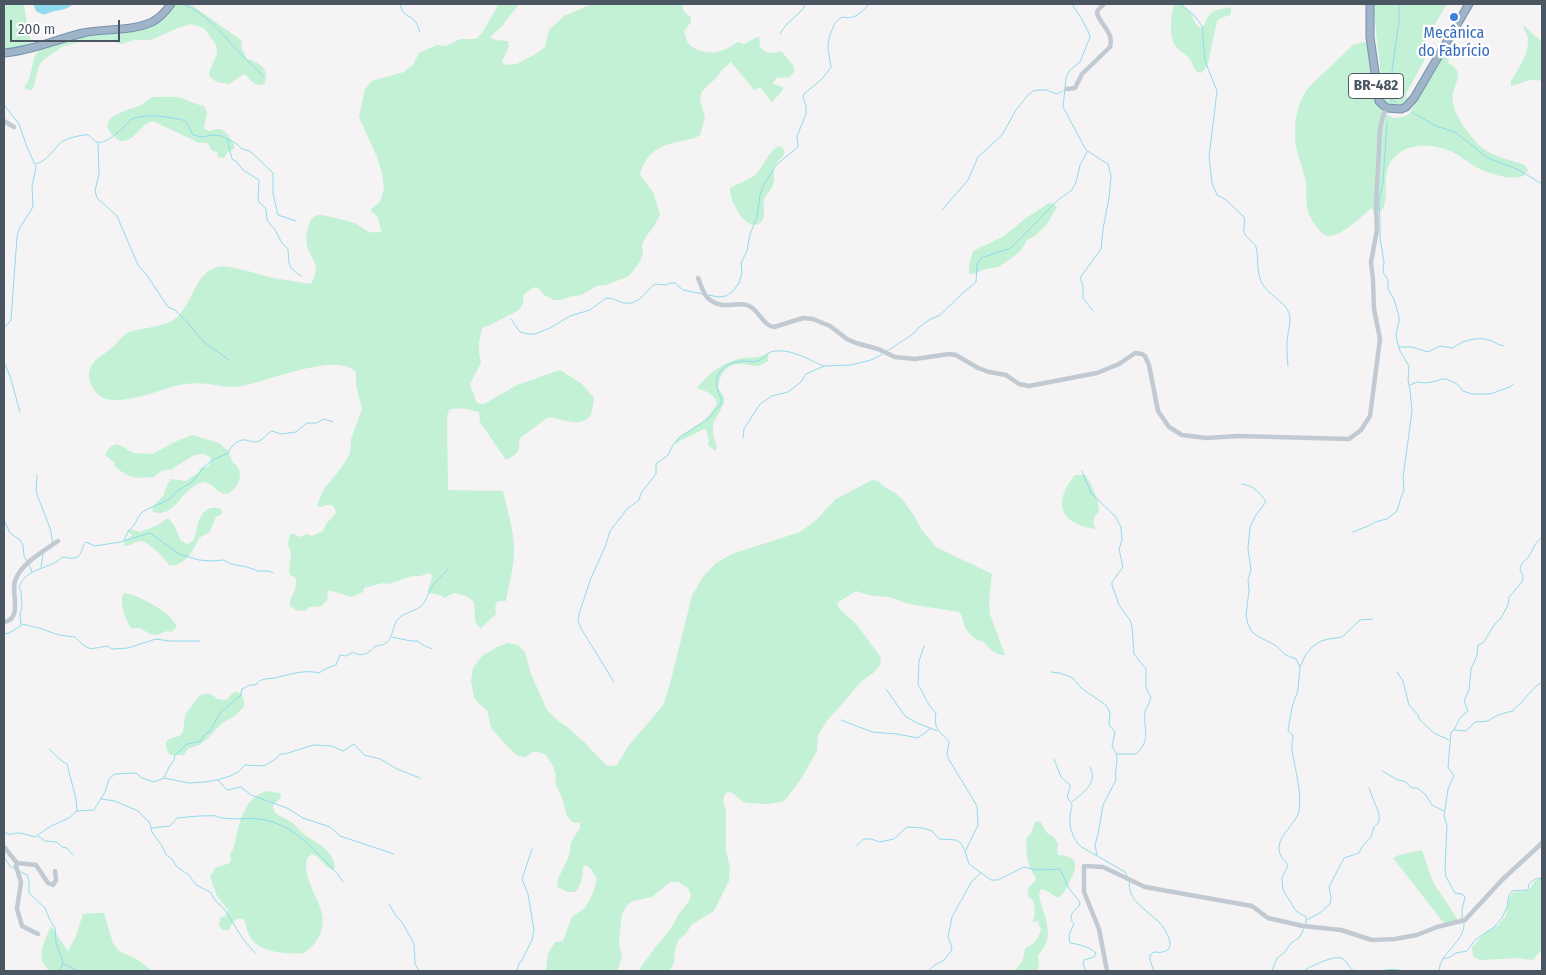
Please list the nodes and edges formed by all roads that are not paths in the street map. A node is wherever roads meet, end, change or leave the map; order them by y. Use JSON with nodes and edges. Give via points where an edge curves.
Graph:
{"nodes":[{"id":1,"x":171,"y":4,"type":"edge"},
{"id":2,"x":1104,"y":4,"type":"edge"},
{"id":3,"x":1370,"y":4,"type":"edge"},
{"id":4,"x":1469,"y":4,"type":"edge"},
{"id":5,"x":4,"y":53,"type":"edge"},
{"id":6,"x":1067,"y":89,"type":"dead end"},
{"id":7,"x":1387,"y":108,"type":"junction"},
{"id":8,"x":4,"y":121,"type":"edge"},
{"id":9,"x":14,"y":126,"type":"dead end"},
{"id":10,"x":698,"y":278,"type":"dead end"},
{"id":11,"x":58,"y":542,"type":"dead end"},
{"id":12,"x":4,"y":622,"type":"edge"},
{"id":13,"x":1542,"y":844,"type":"edge"},
{"id":14,"x":4,"y":847,"type":"edge"},
{"id":15,"x":17,"y":863,"type":"junction"},
{"id":16,"x":55,"y":871,"type":"dead end"},
{"id":17,"x":38,"y":934,"type":"dead end"},
{"id":18,"x":1106,"y":971,"type":"edge"}],
"edges":[{"from":1,"to":5,"type":"highway","via":[[153,22],[140,26],[87,32]]},
{"from":2,"to":6,"type":"street","via":[[1097,13],[1110,34],[1110,47],[1082,74],[1075,88]]},
{"from":3,"to":7,"type":"highway","number":"BR-482","via":[[1370,37],[1378,96]]},
{"from":4,"to":7,"type":"highway","number":"BR-482","via":[[1414,98],[1401,109]]},
{"from":7,"to":10,"type":"street","via":[[1380,128],[1377,230],[1371,262],[1374,310],[1380,339],[1370,416],[1361,430],[1349,439],[1182,436],[1169,428],[1158,411],[1149,365],[1142,354],[1133,354],[1122,363],[1097,373],[1025,386],[1006,375],[978,368],[956,355],[915,359],[895,357],[856,343],[813,319],[803,318],[770,326],[747,305],[726,306],[709,300]]},
{"from":8,"to":9,"type":"street"},
{"from":11,"to":12,"type":"street","via":[[29,561],[15,580],[14,614]]},
{"from":13,"to":18,"type":"street","via":[[1464,920],[1395,939],[1372,940],[1341,930],[1268,918],[1252,906],[1145,887],[1103,867],[1084,866],[1084,892],[1099,929]]},
{"from":14,"to":15,"type":"street"},
{"from":15,"to":16,"type":"street","via":[[36,865],[48,883],[53,885]]},
{"from":15,"to":17,"type":"street","via":[[21,882],[17,910],[22,926]]}]}
